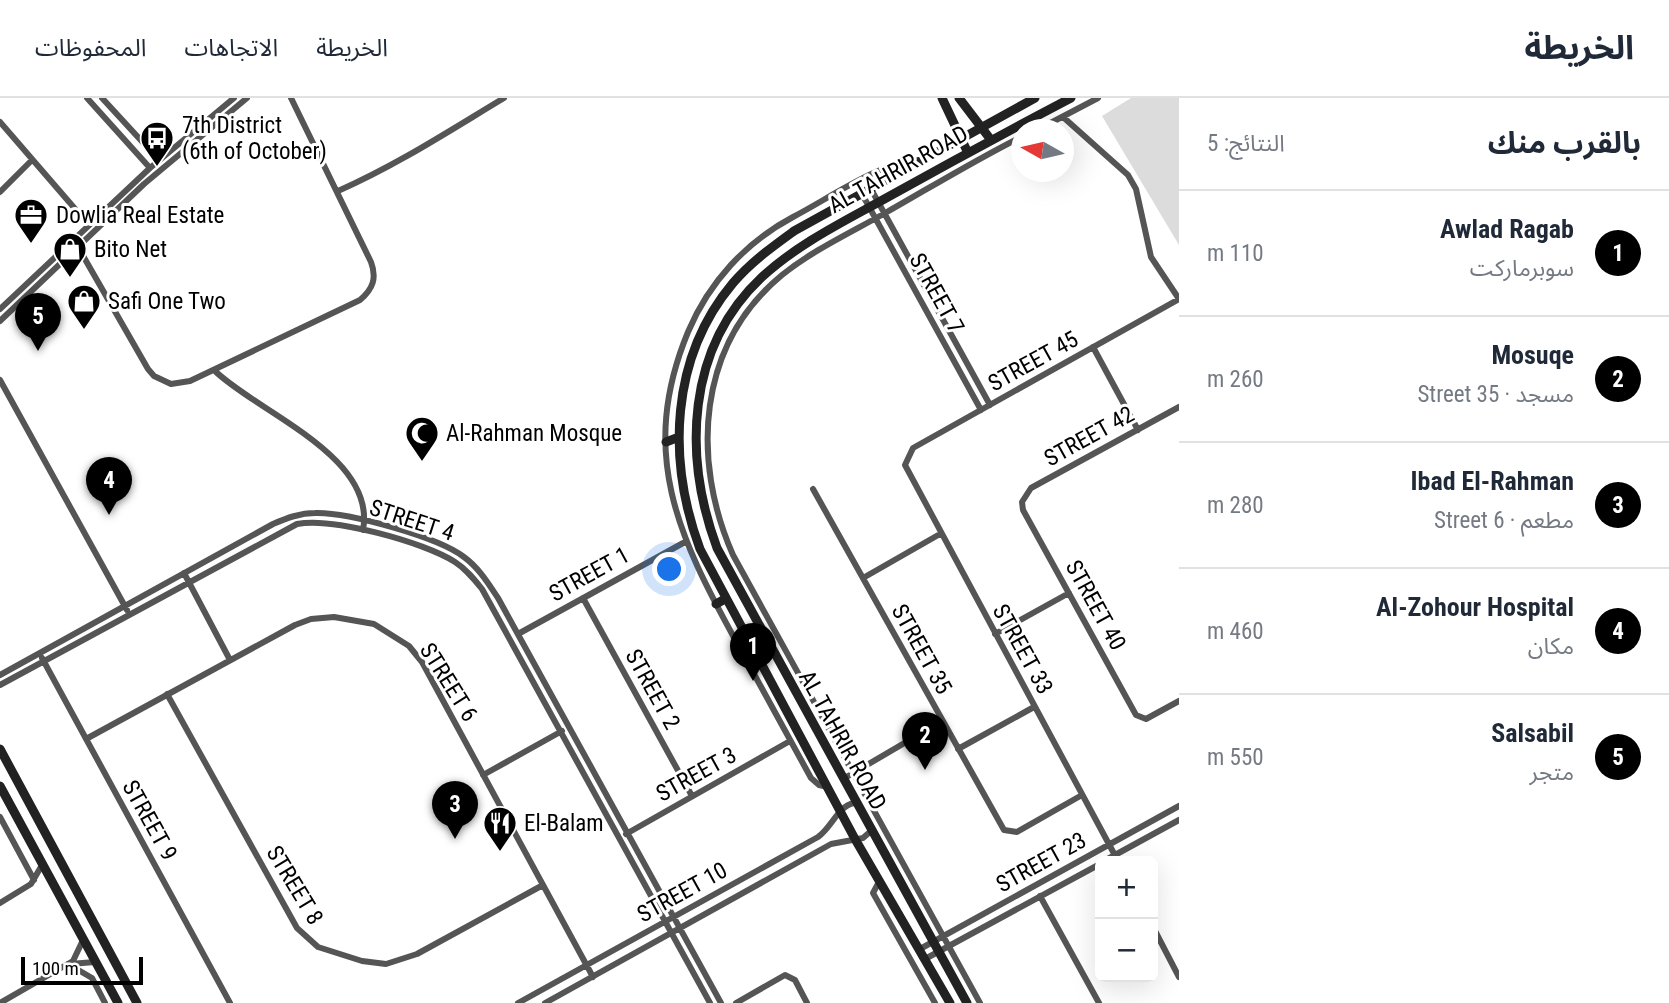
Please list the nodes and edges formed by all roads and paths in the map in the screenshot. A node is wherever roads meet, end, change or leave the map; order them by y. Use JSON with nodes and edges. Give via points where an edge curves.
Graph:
{"nodes":[{"id":1,"x":87,"y":98,"type":"edge"},
{"id":2,"x":103,"y":98,"type":"edge"},
{"id":3,"x":234,"y":98,"type":"edge"},
{"id":4,"x":247,"y":98,"type":"edge"},
{"id":5,"x":291,"y":98,"type":"edge"},
{"id":6,"x":504,"y":98,"type":"edge"},
{"id":7,"x":942,"y":98,"type":"edge"},
{"id":8,"x":959,"y":98,"type":"edge"},
{"id":9,"x":1071,"y":98,"type":"edge"},
{"id":10,"x":1098,"y":98,"type":"edge"},
{"id":11,"x":1033,"y":99,"type":"edge"},
{"id":12,"x":94,"y":106,"type":"junction"},
{"id":13,"x":1063,"y":117,"type":"junction"},
{"id":14,"x":1059,"y":119,"type":"edge"},
{"id":15,"x":0,"y":122,"type":"edge"},
{"id":16,"x":980,"y":128,"type":"junction"},
{"id":17,"x":960,"y":139,"type":"junction"},
{"id":18,"x":991,"y":140,"type":"junction"},
{"id":19,"x":1011,"y":143,"type":"edge"},
{"id":20,"x":968,"y":153,"type":"junction"},
{"id":21,"x":33,"y":160,"type":"junction"},
{"id":22,"x":159,"y":160,"type":"junction"},
{"id":23,"x":923,"y":160,"type":"junction"},
{"id":24,"x":149,"y":168,"type":"junction"},
{"id":25,"x":338,"y":191,"type":"junction"},
{"id":26,"x":0,"y":192,"type":"edge"},
{"id":27,"x":867,"y":192,"type":"junction"},
{"id":28,"x":874,"y":205,"type":"junction"},
{"id":29,"x":885,"y":213,"type":"junction"},
{"id":30,"x":876,"y":219,"type":"junction"},
{"id":31,"x":89,"y":225,"type":"junction"},
{"id":32,"x":78,"y":247,"type":"junction"},
{"id":33,"x":1179,"y":299,"type":"edge"},
{"id":34,"x":0,"y":309,"type":"edge"},
{"id":35,"x":0,"y":321,"type":"edge"},
{"id":36,"x":1093,"y":347,"type":"junction"},
{"id":37,"x":215,"y":371,"type":"junction"},
{"id":38,"x":0,"y":380,"type":"edge"},
{"id":39,"x":990,"y":405,"type":"junction"},
{"id":40,"x":1179,"y":407,"type":"edge"},
{"id":41,"x":981,"y":410,"type":"junction"},
{"id":42,"x":1138,"y":429,"type":"junction"},
{"id":43,"x":679,"y":437,"type":"junction"},
{"id":44,"x":666,"y":442,"type":"junction"},
{"id":45,"x":907,"y":457,"type":"joint"},
{"id":46,"x":813,"y":489,"type":"dead end"},
{"id":47,"x":1021,"y":502,"type":"joint"},
{"id":48,"x":365,"y":522,"type":"junction"},
{"id":49,"x":363,"y":530,"type":"junction"},
{"id":50,"x":940,"y":534,"type":"junction"},
{"id":51,"x":685,"y":542,"type":"junction"},
{"id":52,"x":184,"y":573,"type":"junction"},
{"id":53,"x":863,"y":578,"type":"junction"},
{"id":54,"x":189,"y":582,"type":"junction"},
{"id":55,"x":1069,"y":593,"type":"junction"},
{"id":56,"x":583,"y":598,"type":"junction"},
{"id":57,"x":726,"y":599,"type":"junction"},
{"id":58,"x":716,"y":604,"type":"junction"},
{"id":59,"x":125,"y":607,"type":"junction"},
{"id":60,"x":129,"y":615,"type":"junction"},
{"id":61,"x":519,"y":633,"type":"junction"},
{"id":62,"x":995,"y":634,"type":"junction"},
{"id":63,"x":510,"y":638,"type":"junction"},
{"id":64,"x":39,"y":653,"type":"junction"},
{"id":65,"x":230,"y":660,"type":"junction"},
{"id":66,"x":44,"y":662,"type":"junction"},
{"id":67,"x":0,"y":675,"type":"edge"},
{"id":68,"x":0,"y":685,"type":"edge"},
{"id":69,"x":167,"y":694,"type":"junction"},
{"id":70,"x":1179,"y":701,"type":"edge"},
{"id":71,"x":1034,"y":707,"type":"junction"},
{"id":72,"x":943,"y":721,"type":"junction"},
{"id":73,"x":570,"y":726,"type":"junction"},
{"id":74,"x":561,"y":731,"type":"junction"},
{"id":75,"x":86,"y":739,"type":"junction"},
{"id":76,"x":790,"y":741,"type":"junction"},
{"id":77,"x":0,"y":749,"type":"edge"},
{"id":78,"x":958,"y":749,"type":"junction"},
{"id":79,"x":853,"y":774,"type":"junction"},
{"id":80,"x":483,"y":775,"type":"junction"},
{"id":81,"x":843,"y":779,"type":"junction"},
{"id":82,"x":0,"y":786,"type":"edge"},
{"id":83,"x":829,"y":787,"type":"junction"},
{"id":84,"x":1082,"y":795,"type":"junction"},
{"id":85,"x":692,"y":796,"type":"junction"},
{"id":86,"x":855,"y":803,"type":"junction"},
{"id":87,"x":1179,"y":806,"type":"edge"},
{"id":88,"x":841,"y":811,"type":"junction"},
{"id":89,"x":0,"y":817,"type":"edge"},
{"id":90,"x":1179,"y":820,"type":"edge"},
{"id":91,"x":871,"y":831,"type":"junction"},
{"id":92,"x":628,"y":833,"type":"junction"},
{"id":93,"x":618,"y":838,"type":"junction"},
{"id":94,"x":855,"y":839,"type":"junction"},
{"id":95,"x":1109,"y":845,"type":"junction"},
{"id":96,"x":1116,"y":856,"type":"edge"},
{"id":97,"x":1120,"y":856,"type":"edge"},
{"id":98,"x":42,"y":865,"type":"junction"},
{"id":99,"x":1095,"y":866,"type":"edge"},
{"id":100,"x":34,"y":880,"type":"junction"},
{"id":101,"x":880,"y":880,"type":"junction"},
{"id":102,"x":543,"y":885,"type":"junction"},
{"id":103,"x":1040,"y":896,"type":"junction"},
{"id":104,"x":0,"y":903,"type":"edge"},
{"id":105,"x":674,"y":916,"type":"junction"},
{"id":106,"x":664,"y":921,"type":"junction"},
{"id":107,"x":681,"y":929,"type":"junction"},
{"id":108,"x":672,"y":934,"type":"junction"},
{"id":109,"x":943,"y":936,"type":"junction"},
{"id":110,"x":1158,"y":937,"type":"edge"},
{"id":111,"x":83,"y":940,"type":"junction"},
{"id":112,"x":932,"y":942,"type":"junction"},
{"id":113,"x":948,"y":947,"type":"junction"},
{"id":114,"x":919,"y":949,"type":"junction"},
{"id":115,"x":938,"y":952,"type":"junction"},
{"id":116,"x":925,"y":960,"type":"junction"},
{"id":117,"x":95,"y":962,"type":"junction"},
{"id":118,"x":68,"y":964,"type":"junction"},
{"id":119,"x":587,"y":965,"type":"junction"},
{"id":120,"x":593,"y":977,"type":"junction"},
{"id":121,"x":1179,"y":977,"type":"edge"},
{"id":122,"x":13,"y":1000,"type":"edge"},
{"id":123,"x":0,"y":1003,"type":"edge"},
{"id":124,"x":105,"y":1003,"type":"edge"},
{"id":125,"x":118,"y":1003,"type":"edge"},
{"id":126,"x":137,"y":1003,"type":"edge"},
{"id":127,"x":230,"y":1003,"type":"edge"},
{"id":128,"x":518,"y":1003,"type":"edge"},
{"id":129,"x":545,"y":1003,"type":"edge"},
{"id":130,"x":710,"y":1003,"type":"edge"},
{"id":131,"x":721,"y":1003,"type":"edge"},
{"id":132,"x":736,"y":1003,"type":"edge"},
{"id":133,"x":807,"y":1003,"type":"edge"},
{"id":134,"x":935,"y":1003,"type":"edge"},
{"id":135,"x":950,"y":1003,"type":"edge"},
{"id":136,"x":967,"y":1003,"type":"edge"},
{"id":137,"x":980,"y":1003,"type":"edge"},
{"id":138,"x":1099,"y":1003,"type":"edge"}],
"edges":[{"from":1,"to":12,"type":"street"},
{"from":2,"to":12,"type":"street"},
{"from":2,"to":22,"type":"street"},
{"from":3,"to":22,"type":"street"},
{"from":4,"to":32,"type":"street","via":[[162,168]]},
{"from":5,"to":25,"type":"street"},
{"from":6,"to":25,"type":"street","via":[[416,152]]},
{"from":7,"to":17,"type":"street"},
{"from":8,"to":16,"type":"street"},
{"from":9,"to":18,"type":"street","name":"AL TAHRIR ROAD"},
{"from":10,"to":13,"type":"street"},
{"from":11,"to":16,"type":"street","name":"AL TAHRIR ROAD"},
{"from":12,"to":24,"type":"street"},
{"from":13,"to":14,"type":"street"},
{"from":13,"to":33,"type":"street","via":[[1128,174],[1136,189],[1151,257]]},
{"from":15,"to":21,"type":"street"},
{"from":16,"to":17,"type":"street","name":"AL TAHRIR ROAD"},
{"from":16,"to":18,"type":"street"},
{"from":17,"to":20,"type":"street"},
{"from":17,"to":23,"type":"street","name":"AL TAHRIR ROAD"},
{"from":18,"to":20,"type":"street","name":"AL TAHRIR ROAD"},
{"from":19,"to":29,"type":"street"},
{"from":20,"to":28,"type":"street","name":"AL TAHRIR ROAD"},
{"from":21,"to":26,"type":"street"},
{"from":21,"to":31,"type":"street"},
{"from":22,"to":24,"type":"street"},
{"from":23,"to":27,"type":"street","name":"AL TAHRIR ROAD"},
{"from":23,"to":44,"type":"street","via":[[894,164],[748,247],[717,282],[691,326],[674,374]]},
{"from":24,"to":31,"type":"street"},
{"from":25,"to":37,"type":"street","via":[[371,262],[372,287],[360,300]]},
{"from":27,"to":28,"type":"street","name":"STREET 7"},
{"from":27,"to":43,"type":"street","name":"AL TAHRIR ROAD","via":[[794,231],[762,254],[721,299],[687,370]]},
{"from":28,"to":29,"type":"street","name":"STREET 7"},
{"from":28,"to":30,"type":"street","name":"STREET 7"},
{"from":28,"to":81,"type":"street","name":"AL TAHRIR ROAD","via":[[804,244],[743,298],[708,358],[695,414],[698,478],[718,548]]},
{"from":29,"to":30,"type":"street"},
{"from":29,"to":39,"type":"street","name":"STREET 7"},
{"from":30,"to":41,"type":"street","name":"STREET 7"},
{"from":30,"to":79,"type":"street","via":[[784,274],[748,310],[714,378],[707,428],[711,491],[722,531]]},
{"from":31,"to":34,"type":"street"},
{"from":32,"to":35,"type":"street"},
{"from":32,"to":37,"type":"street","via":[[154,376],[180,384]]},
{"from":33,"to":36,"type":"street","name":"STREET 45"},
{"from":36,"to":39,"type":"street","name":"STREET 45"},
{"from":36,"to":42,"type":"street"},
{"from":37,"to":48,"type":"street","via":[[329,454],[349,478]]},
{"from":38,"to":59,"type":"street"},
{"from":39,"to":41,"type":"street","name":"STREET 45"},
{"from":40,"to":42,"type":"street","name":"STREET 42"},
{"from":41,"to":45,"type":"street","name":"STREET 45","via":[[913,448]]},
{"from":42,"to":47,"type":"street","name":"STREET 42","via":[[1031,488]]},
{"from":43,"to":44,"type":"street"},
{"from":43,"to":57,"type":"street","name":"AL TAHRIR ROAD","via":[[679,471],[687,511],[699,549]]},
{"from":44,"to":51,"type":"street","via":[[672,501]]},
{"from":45,"to":50,"type":"street","name":"STREET 33","via":[[907,472]]},
{"from":46,"to":53,"type":"street","name":"STREET 35"},
{"from":47,"to":55,"type":"street","name":"STREET 40"},
{"from":48,"to":49,"type":"street"},
{"from":48,"to":52,"type":"street","name":"STREET 4","via":[[328,513],[294,516]]},
{"from":48,"to":61,"type":"street","name":"STREET 4","via":[[437,542],[466,558],[482,574]]},
{"from":49,"to":54,"type":"street","name":"STREET 4","via":[[321,522],[297,524]]},
{"from":49,"to":63,"type":"street","name":"STREET 4","via":[[457,563],[482,589]]},
{"from":50,"to":53,"type":"street"},
{"from":50,"to":62,"type":"street","name":"STREET 33"},
{"from":51,"to":56,"type":"street","name":"STREET 1"},
{"from":51,"to":58,"type":"street"},
{"from":52,"to":54,"type":"street"},
{"from":52,"to":59,"type":"street","name":"STREET 4"},
{"from":53,"to":72,"type":"street","name":"STREET 35"},
{"from":54,"to":60,"type":"street","name":"STREET 4"},
{"from":54,"to":65,"type":"street"},
{"from":55,"to":62,"type":"street"},
{"from":55,"to":70,"type":"street","name":"STREET 40","via":[[1136,715],[1146,719]]},
{"from":56,"to":61,"type":"street","name":"STREET 1"},
{"from":56,"to":85,"type":"street","name":"STREET 2"},
{"from":57,"to":58,"type":"street"},
{"from":57,"to":83,"type":"street","name":"AL TAHRIR ROAD"},
{"from":58,"to":76,"type":"street"},
{"from":59,"to":60,"type":"street"},
{"from":59,"to":64,"type":"street","name":"STREET 4"},
{"from":60,"to":66,"type":"street","name":"STREET 4"},
{"from":61,"to":63,"type":"street","name":"STREET 1"},
{"from":61,"to":73,"type":"street","name":"STREET 4"},
{"from":62,"to":71,"type":"street","name":"STREET 33"},
{"from":63,"to":74,"type":"street","name":"STREET 4"},
{"from":64,"to":66,"type":"street","name":"STREET 9"},
{"from":64,"to":67,"type":"street","name":"STREET 4"},
{"from":65,"to":69,"type":"street","name":"STREET 6"},
{"from":65,"to":80,"type":"street","name":"STREET 6","via":[[311,619],[344,617],[374,624],[393,634],[422,662]]},
{"from":66,"to":68,"type":"street","name":"STREET 4"},
{"from":66,"to":75,"type":"street","name":"STREET 9"},
{"from":69,"to":75,"type":"street","name":"STREET 6"},
{"from":69,"to":102,"type":"street","name":"STREET 8","via":[[297,928],[318,947],[375,963],[402,961]]},
{"from":71,"to":78,"type":"street"},
{"from":71,"to":84,"type":"street","name":"STREET 33"},
{"from":72,"to":78,"type":"street","name":"STREET 35"},
{"from":72,"to":79,"type":"street"},
{"from":73,"to":74,"type":"street"},
{"from":73,"to":92,"type":"street","name":"STREET 4"},
{"from":74,"to":80,"type":"street"},
{"from":74,"to":93,"type":"street","name":"STREET 4"},
{"from":75,"to":127,"type":"street","name":"STREET 9"},
{"from":76,"to":83,"type":"street","via":[[814,782]]},
{"from":76,"to":85,"type":"street","name":"STREET 3"},
{"from":77,"to":126,"type":"street"},
{"from":78,"to":84,"type":"street","name":"STREET 35","via":[[1008,832],[1017,832]]},
{"from":79,"to":81,"type":"street"},
{"from":79,"to":109,"type":"street"},
{"from":80,"to":102,"type":"street","name":"STREET 6"},
{"from":81,"to":86,"type":"street","name":"AL TAHRIR ROAD"},
{"from":82,"to":98,"type":"street"},
{"from":83,"to":88,"type":"street","name":"AL TAHRIR ROAD"},
{"from":84,"to":95,"type":"street","name":"STREET 33"},
{"from":85,"to":92,"type":"street","name":"STREET 3"},
{"from":86,"to":88,"type":"street","name":"STREET 10"},
{"from":86,"to":91,"type":"street","name":"AL TAHRIR ROAD"},
{"from":87,"to":95,"type":"street","name":"STREET 23"},
{"from":88,"to":94,"type":"street","name":"AL TAHRIR ROAD"},
{"from":88,"to":105,"type":"street","name":"STREET 10","via":[[818,837]]},
{"from":89,"to":100,"type":"street"},
{"from":90,"to":97,"type":"street","name":"STREET 23"},
{"from":91,"to":94,"type":"street","name":"STREET 10"},
{"from":91,"to":112,"type":"street","name":"AL TAHRIR ROAD"},
{"from":92,"to":93,"type":"street","name":"STREET 3"},
{"from":92,"to":105,"type":"street","name":"STREET 4"},
{"from":93,"to":106,"type":"street","name":"STREET 4"},
{"from":94,"to":101,"type":"street","name":"AL TAHRIR ROAD"},
{"from":94,"to":107,"type":"street","name":"STREET 10","via":[[831,844]]},
{"from":95,"to":96,"type":"street","name":"STREET 33"},
{"from":95,"to":109,"type":"street","name":"STREET 23"},
{"from":98,"to":100,"type":"street"},
{"from":98,"to":111,"type":"street"},
{"from":99,"to":103,"type":"street","name":"STREET 23"},
{"from":100,"to":104,"type":"street"},
{"from":101,"to":114,"type":"street","name":"AL TAHRIR ROAD"},
{"from":101,"to":134,"type":"street","via":[[873,893]]},
{"from":102,"to":119,"type":"street","name":"STREET 6"},
{"from":103,"to":113,"type":"street","name":"STREET 23"},
{"from":103,"to":138,"type":"street"},
{"from":105,"to":106,"type":"street","name":"STREET 10"},
{"from":105,"to":107,"type":"street","name":"STREET 4"},
{"from":106,"to":108,"type":"street","name":"STREET 4"},
{"from":106,"to":119,"type":"street","name":"STREET 10"},
{"from":107,"to":108,"type":"street","name":"STREET 10"},
{"from":107,"to":131,"type":"street","name":"STREET 4"},
{"from":108,"to":120,"type":"street","name":"STREET 10"},
{"from":108,"to":130,"type":"street","name":"STREET 4"},
{"from":109,"to":112,"type":"street","name":"STREET 23"},
{"from":109,"to":113,"type":"street"},
{"from":110,"to":121,"type":"street"},
{"from":111,"to":117,"type":"street"},
{"from":111,"to":118,"type":"street"},
{"from":112,"to":114,"type":"street","name":"STREET 23"},
{"from":112,"to":115,"type":"street","name":"AL TAHRIR ROAD"},
{"from":113,"to":115,"type":"street","name":"STREET 23"},
{"from":113,"to":137,"type":"street"},
{"from":114,"to":116,"type":"street","name":"AL TAHRIR ROAD"},
{"from":115,"to":116,"type":"street","name":"STREET 23"},
{"from":115,"to":136,"type":"street","name":"AL TAHRIR ROAD"},
{"from":116,"to":135,"type":"street","name":"AL TAHRIR ROAD"},
{"from":117,"to":118,"type":"street"},
{"from":117,"to":125,"type":"street"},
{"from":118,"to":122,"type":"street"},
{"from":118,"to":124,"type":"street","via":[[92,978]]},
{"from":119,"to":120,"type":"street","name":"STREET 6"},
{"from":119,"to":128,"type":"street","name":"STREET 10"},
{"from":120,"to":129,"type":"street","name":"STREET 10"},
{"from":122,"to":123,"type":"street"},
{"from":132,"to":133,"type":"street","via":[[781,976],[795,980]]}]}
